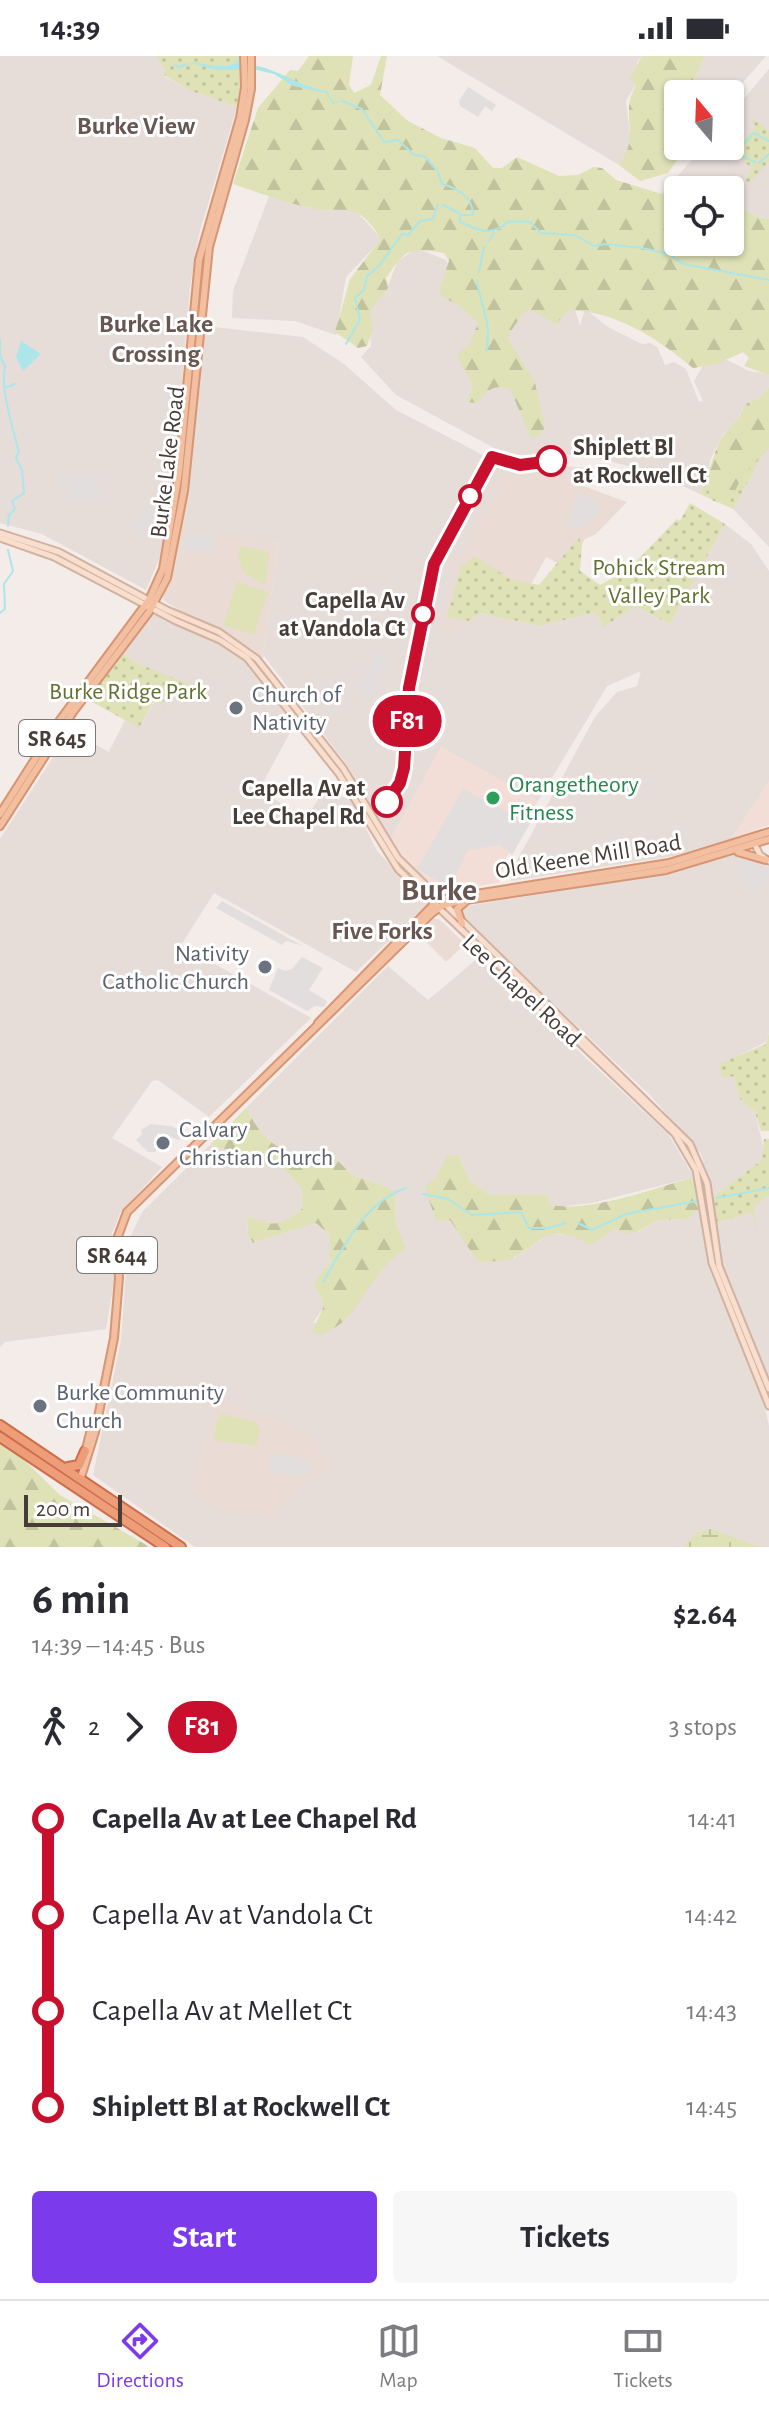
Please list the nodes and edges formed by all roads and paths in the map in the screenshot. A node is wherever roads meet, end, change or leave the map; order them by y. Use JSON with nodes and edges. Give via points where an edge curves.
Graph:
{"nodes":[{"id":1,"x":248,"y":58,"type":"edge"},
{"id":2,"x":0,"y":536,"type":"edge"},
{"id":3,"x":150,"y":604,"type":"junction"},
{"id":4,"x":0,"y":814,"type":"edge"},
{"id":5,"x":0,"y":826,"type":"edge"},
{"id":6,"x":769,"y":832,"type":"edge"},
{"id":7,"x":769,"y":839,"type":"edge"},
{"id":8,"x":754,"y":841,"type":"junction"},
{"id":9,"x":726,"y":854,"type":"junction"},
{"id":10,"x":768,"y":861,"type":"edge"},
{"id":11,"x":473,"y":899,"type":"junction"},
{"id":12,"x":437,"y":905,"type":"junction"},
{"id":13,"x":462,"y":924,"type":"junction"},
{"id":14,"x":769,"y":1389,"type":"edge"},
{"id":15,"x":101,"y":1400,"type":"junction"},
{"id":16,"x":769,"y":1406,"type":"edge"},
{"id":17,"x":0,"y":1425,"type":"edge"},
{"id":18,"x":0,"y":1437,"type":"edge"},
{"id":19,"x":85,"y":1451,"type":"junction"},
{"id":20,"x":63,"y":1465,"type":"junction"},
{"id":21,"x":81,"y":1477,"type":"junction"},
{"id":22,"x":79,"y":1487,"type":"junction"},
{"id":23,"x":165,"y":1547,"type":"edge"},
{"id":24,"x":181,"y":1547,"type":"edge"}],
"edges":[{"from":1,"to":3,"type":"main road","name":"Burke Lake Road","number":"SR 645","via":[[243,129],[209,247],[178,531],[167,578]]},
{"from":2,"to":3,"type":"main road","name":"Lee Chapel Road","via":[[59,552]]},
{"from":3,"to":4,"type":"main road","name":"Burke Lake Road","number":"SR 645","via":[[60,720]]},
{"from":3,"to":5,"type":"main road","name":"Burke Lake Road","number":"SR 645"},
{"from":3,"to":12,"type":"main road","name":"Lee Chapel Road","via":[[227,644],[258,669],[339,774],[386,855]]},
{"from":6,"to":8,"type":"main road","name":"Old Keene Mill Road"},
{"from":7,"to":8,"type":"main road","name":"Old Keene Mill Road"},
{"from":8,"to":9,"type":"main road","name":"Old Keene Mill Road"},
{"from":8,"to":10,"type":"main road"},
{"from":8,"to":12,"type":"main road","name":"Old Keene Mill Road","via":[[669,863]]},
{"from":9,"to":10,"type":"main road","via":[[743,852]]},
{"from":9,"to":11,"type":"main road","name":"Old Keene Mill Road","via":[[654,872]]},
{"from":11,"to":12,"type":"main road","name":"Old Keene Mill Road"},
{"from":11,"to":13,"type":"main road","via":[[458,907]]},
{"from":12,"to":13,"type":"main road","name":"Lee Chapel Road"},
{"from":12,"to":15,"type":"main road","number":"SR 644","via":[[124,1216],[117,1239],[115,1332]]},
{"from":12,"to":16,"type":"main road","name":"Lee Chapel Road","via":[[684,1147],[703,1191],[712,1263]]},
{"from":13,"to":14,"type":"main road","name":"Lee Chapel Road","via":[[690,1144],[707,1183],[719,1266]]},
{"from":15,"to":19,"type":"main road","number":"SR 644"},
{"from":15,"to":21,"type":"main road","number":"SR 644"},
{"from":17,"to":20,"type":"highway"},
{"from":18,"to":22,"type":"highway"},
{"from":19,"to":20,"type":"highway","via":[[77,1467]]},
{"from":19,"to":21,"type":"main road","number":"SR 644"},
{"from":20,"to":21,"type":"highway"},
{"from":21,"to":22,"type":"main road","number":"SR 644"},
{"from":21,"to":24,"type":"highway"},
{"from":22,"to":23,"type":"highway"}]}
